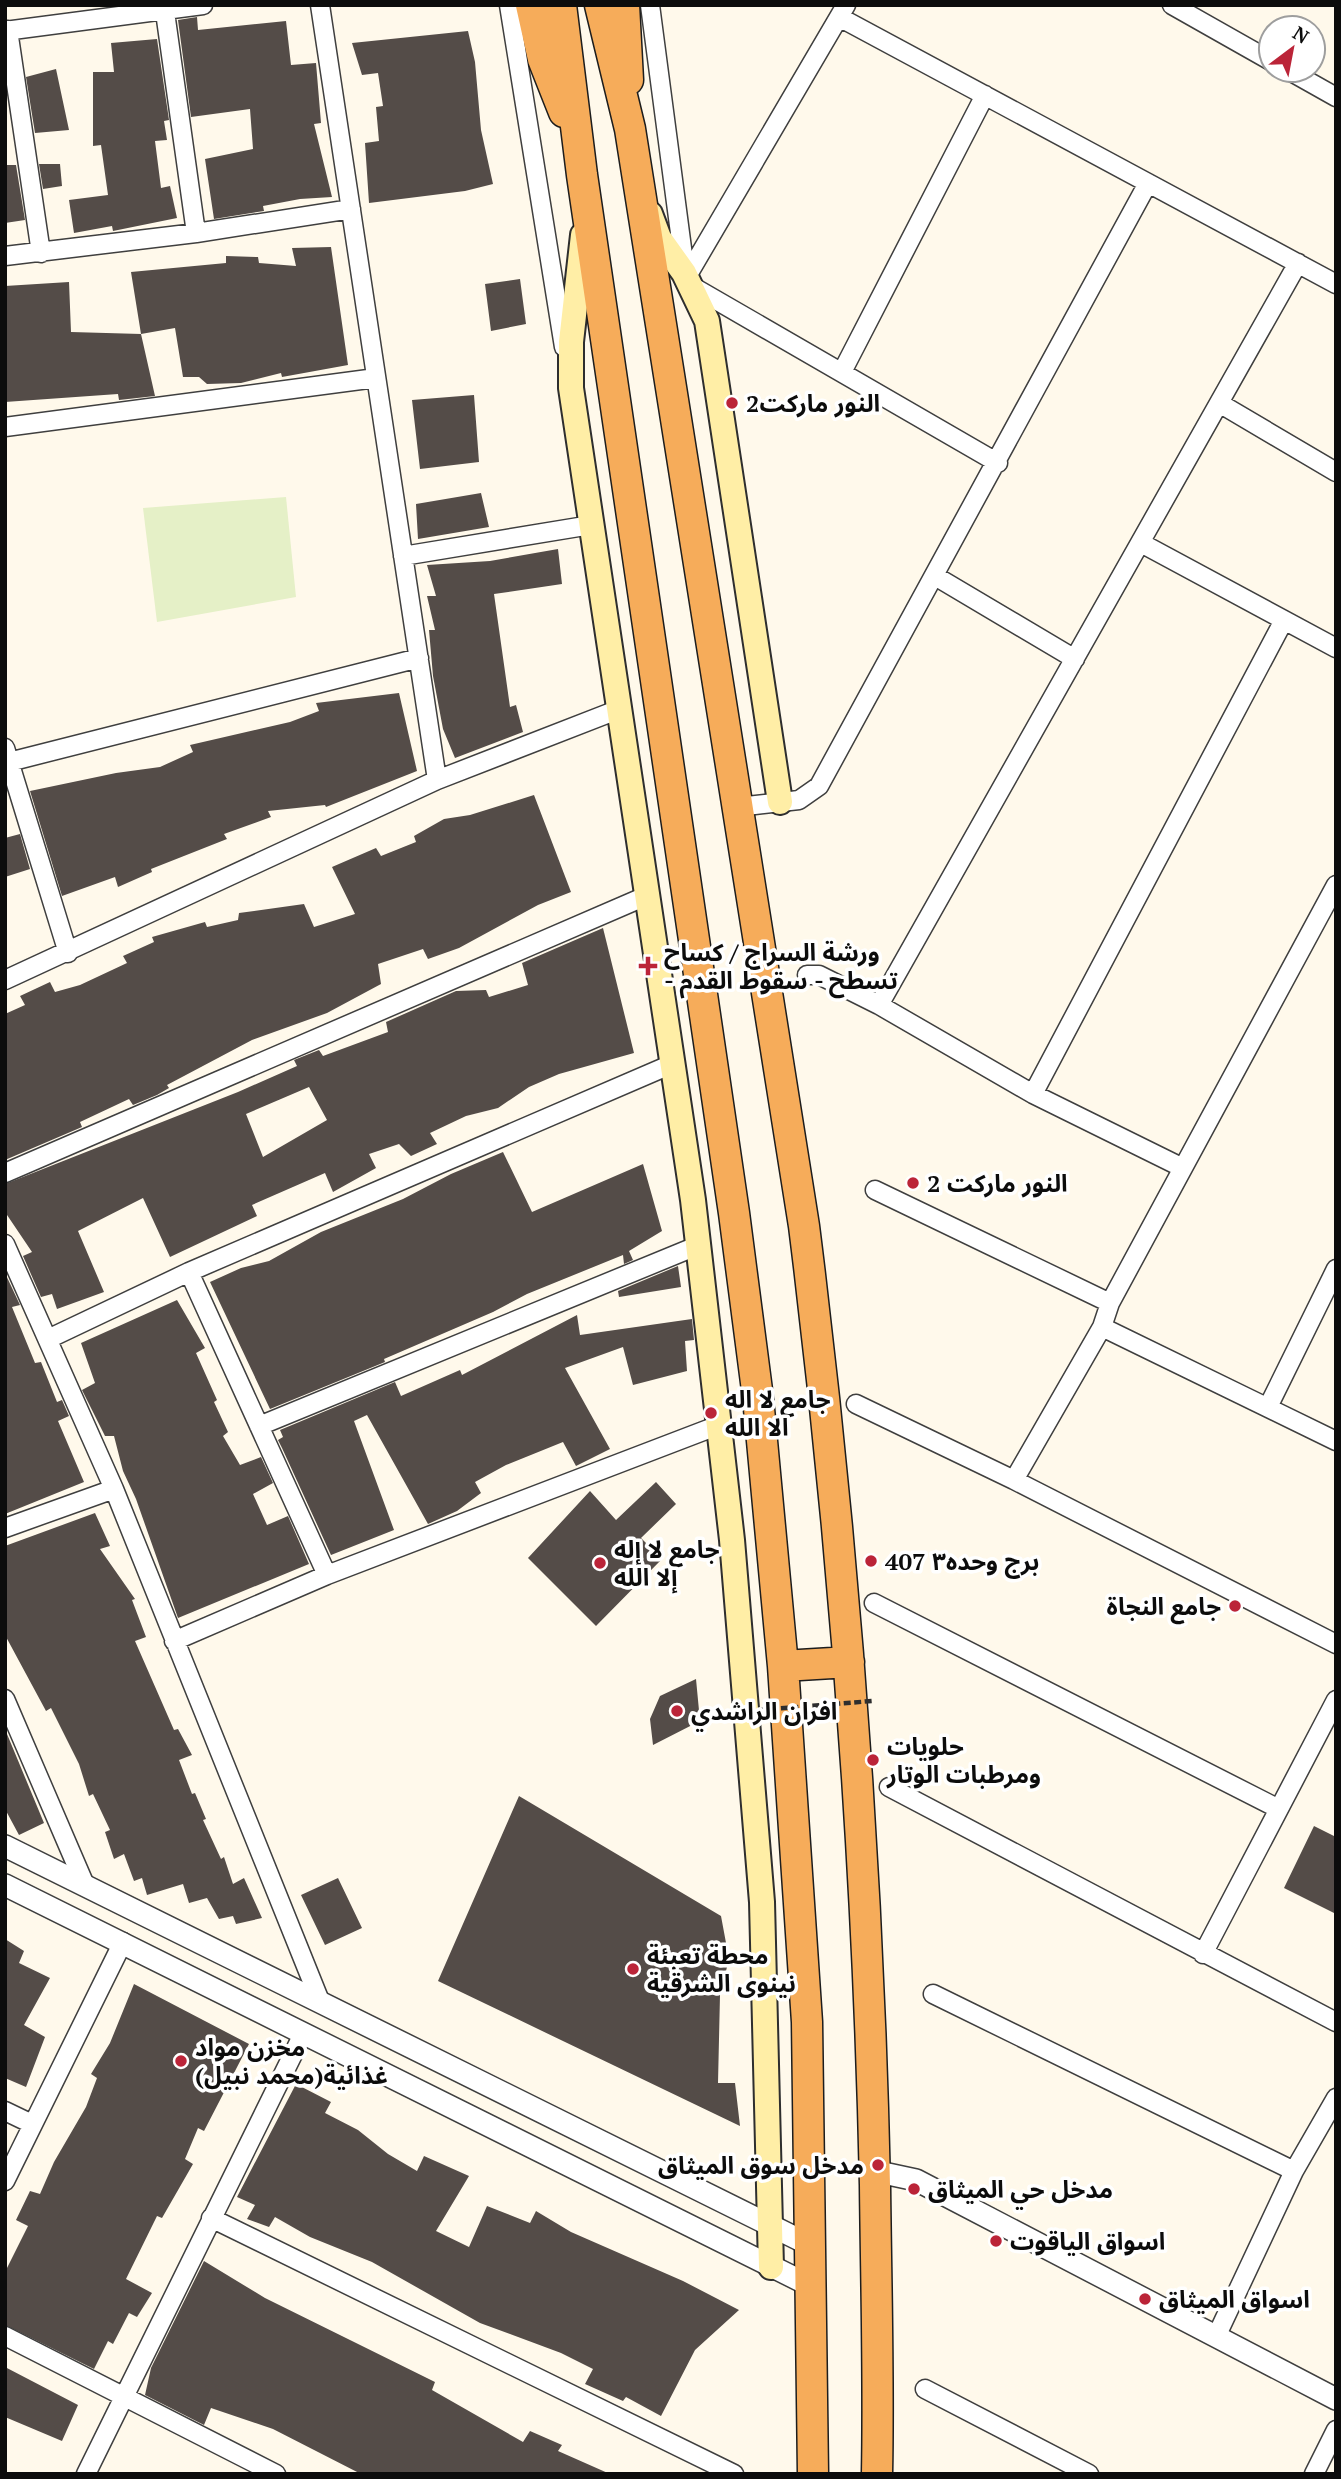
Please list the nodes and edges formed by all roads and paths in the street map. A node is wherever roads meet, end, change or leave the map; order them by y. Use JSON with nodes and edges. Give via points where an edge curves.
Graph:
{"nodes":[{"id":1,"x":203,"y":5,"type":"edge"},
{"id":2,"x":320,"y":5,"type":"edge"},
{"id":3,"x":509,"y":5,"type":"edge"},
{"id":4,"x":531,"y":5,"type":"edge"},
{"id":5,"x":561,"y":5,"type":"edge"},
{"id":6,"x":600,"y":5,"type":"edge"},
{"id":7,"x":624,"y":5,"type":"edge"},
{"id":8,"x":650,"y":5,"type":"edge"},
{"id":9,"x":1172,"y":5,"type":"edge"},
{"id":10,"x":843,"y":11,"type":"edge"},
{"id":11,"x":165,"y":12,"type":"junction"},
{"id":12,"x":7,"y":31,"type":"edge"},
{"id":13,"x":1257,"y":53,"type":"edge"},
{"id":14,"x":1312,"y":84,"type":"edge"},
{"id":15,"x":985,"y":95,"type":"junction"},
{"id":16,"x":1336,"y":97,"type":"edge"},
{"id":17,"x":631,"y":129,"type":"junction"},
{"id":18,"x":577,"y":136,"type":"junction"},
{"id":19,"x":636,"y":165,"type":"junction"},
{"id":20,"x":582,"y":175,"type":"junction"},
{"id":21,"x":1148,"y":183,"type":"junction"},
{"id":22,"x":351,"y":209,"type":"junction"},
{"id":23,"x":196,"y":233,"type":"junction"},
{"id":24,"x":41,"y":253,"type":"junction"},
{"id":25,"x":5,"y":256,"type":"edge"},
{"id":26,"x":1298,"y":263,"type":"junction"},
{"id":27,"x":688,"y":282,"type":"junction"},
{"id":28,"x":1336,"y":284,"type":"edge"},
{"id":29,"x":842,"y":372,"type":"junction"},
{"id":30,"x":376,"y":378,"type":"junction"},
{"id":31,"x":571,"y":388,"type":"junction"},
{"id":32,"x":1219,"y":403,"type":"junction"},
{"id":33,"x":5,"y":427,"type":"edge"},
{"id":34,"x":998,"y":463,"type":"junction"},
{"id":35,"x":1336,"y":472,"type":"edge"},
{"id":36,"x":590,"y":525,"type":"junction"},
{"id":37,"x":1141,"y":543,"type":"junction"},
{"id":38,"x":403,"y":556,"type":"junction"},
{"id":39,"x":935,"y":576,"type":"junction"},
{"id":40,"x":1284,"y":620,"type":"junction"},
{"id":41,"x":1336,"y":648,"type":"edge"},
{"id":42,"x":419,"y":658,"type":"junction"},
{"id":43,"x":1075,"y":659,"type":"junction"},
{"id":44,"x":617,"y":710,"type":"junction"},
{"id":45,"x":7,"y":755,"type":"edge"},
{"id":46,"x":437,"y":780,"type":"junction"},
{"id":47,"x":780,"y":802,"type":"junction"},
{"id":48,"x":738,"y":807,"type":"junction"},
{"id":49,"x":1336,"y":885,"type":"edge"},
{"id":50,"x":646,"y":896,"type":"junction"},
{"id":51,"x":68,"y":953,"type":"junction"},
{"id":52,"x":807,"y":975,"type":"dead end"},
{"id":53,"x":5,"y":980,"type":"edge"},
{"id":54,"x":879,"y":1004,"type":"junction"},
{"id":55,"x":672,"y":1065,"type":"junction"},
{"id":56,"x":1033,"y":1094,"type":"junction"},
{"id":57,"x":1183,"y":1168,"type":"junction"},
{"id":58,"x":5,"y":1173,"type":"edge"},
{"id":59,"x":875,"y":1190,"type":"dead end"},
{"id":60,"x":5,"y":1244,"type":"edge"},
{"id":61,"x":699,"y":1245,"type":"junction"},
{"id":62,"x":1336,"y":1269,"type":"edge"},
{"id":63,"x":189,"y":1272,"type":"junction"},
{"id":64,"x":1110,"y":1303,"type":"junction"},
{"id":65,"x":1102,"y":1327,"type":"junction"},
{"id":66,"x":48,"y":1339,"type":"junction"},
{"id":67,"x":856,"y":1404,"type":"dead end"},
{"id":68,"x":1268,"y":1407,"type":"junction"},
{"id":69,"x":719,"y":1425,"type":"junction"},
{"id":70,"x":260,"y":1426,"type":"junction"},
{"id":71,"x":1336,"y":1441,"type":"edge"},
{"id":72,"x":1014,"y":1480,"type":"junction"},
{"id":73,"x":114,"y":1489,"type":"junction"},
{"id":74,"x":5,"y":1528,"type":"edge"},
{"id":75,"x":327,"y":1575,"type":"junction"},
{"id":76,"x":874,"y":1603,"type":"dead end"},
{"id":77,"x":174,"y":1641,"type":"junction"},
{"id":78,"x":1336,"y":1644,"type":"edge"},
{"id":79,"x":849,"y":1662,"type":"junction"},
{"id":80,"x":783,"y":1666,"type":"junction"},
{"id":81,"x":5,"y":1699,"type":"edge"},
{"id":82,"x":1336,"y":1700,"type":"edge"},
{"id":83,"x":872,"y":1701,"type":"dead end"},
{"id":84,"x":760,"y":1710,"type":"dead end"},
{"id":85,"x":889,"y":1787,"type":"dead end"},
{"id":86,"x":1279,"y":1809,"type":"junction"},
{"id":87,"x":5,"y":1846,"type":"edge"},
{"id":88,"x":5,"y":1885,"type":"edge"},
{"id":89,"x":85,"y":1885,"type":"junction"},
{"id":90,"x":122,"y":1942,"type":"junction"},
{"id":91,"x":1203,"y":1954,"type":"junction"},
{"id":92,"x":933,"y":1994,"type":"dead end"},
{"id":93,"x":320,"y":2001,"type":"junction"},
{"id":94,"x":1336,"y":2022,"type":"edge"},
{"id":95,"x":303,"y":2034,"type":"junction"},
{"id":96,"x":1336,"y":2098,"type":"edge"},
{"id":97,"x":5,"y":2111,"type":"edge"},
{"id":98,"x":32,"y":2124,"type":"junction"},
{"id":99,"x":874,"y":2171,"type":"junction"},
{"id":100,"x":1294,"y":2171,"type":"junction"},
{"id":101,"x":5,"y":2181,"type":"edge"},
{"id":102,"x":211,"y":2218,"type":"junction"},
{"id":103,"x":771,"y":2226,"type":"junction"},
{"id":104,"x":810,"y":2245,"type":"junction"},
{"id":105,"x":771,"y":2267,"type":"junction"},
{"id":106,"x":811,"y":2286,"type":"junction"},
{"id":107,"x":5,"y":2336,"type":"edge"},
{"id":108,"x":1216,"y":2337,"type":"junction"},
{"id":109,"x":925,"y":2389,"type":"dead end"},
{"id":110,"x":122,"y":2398,"type":"junction"},
{"id":111,"x":1336,"y":2399,"type":"edge"},
{"id":112,"x":1336,"y":2430,"type":"edge"},
{"id":113,"x":86,"y":2474,"type":"edge"},
{"id":114,"x":276,"y":2474,"type":"edge"},
{"id":115,"x":734,"y":2474,"type":"edge"},
{"id":116,"x":813,"y":2474,"type":"edge"},
{"id":117,"x":877,"y":2474,"type":"edge"},
{"id":118,"x":1089,"y":2474,"type":"edge"},
{"id":119,"x":1314,"y":2474,"type":"edge"}],
"edges":[{"from":1,"to":11,"type":"street"},
{"from":2,"to":22,"type":"street"},
{"from":3,"to":31,"type":"street"},
{"from":4,"to":18,"type":"highway","via":[[552,86]]},
{"from":5,"to":18,"type":"highway"},
{"from":6,"to":17,"type":"highway"},
{"from":7,"to":17,"type":"highway"},
{"from":8,"to":27,"type":"street"},
{"from":9,"to":13,"type":"street"},
{"from":10,"to":15,"type":"street"},
{"from":10,"to":27,"type":"street"},
{"from":11,"to":12,"type":"street"},
{"from":11,"to":23,"type":"street"},
{"from":12,"to":24,"type":"street"},
{"from":14,"to":16,"type":"street"},
{"from":15,"to":21,"type":"street"},
{"from":15,"to":29,"type":"street"},
{"from":17,"to":19,"type":"highway"},
{"from":18,"to":20,"type":"highway"},
{"from":19,"to":27,"type":"main road","via":[[659,238]]},
{"from":19,"to":48,"type":"highway"},
{"from":20,"to":31,"type":"main road","via":[[584,223],[571,342]]},
{"from":20,"to":80,"type":"highway","via":[[734,1213],[758,1398]]},
{"from":21,"to":26,"type":"street"},
{"from":21,"to":34,"type":"street"},
{"from":22,"to":23,"type":"street"},
{"from":22,"to":30,"type":"street"},
{"from":23,"to":24,"type":"street"},
{"from":24,"to":25,"type":"street"},
{"from":26,"to":28,"type":"street"},
{"from":26,"to":32,"type":"street"},
{"from":27,"to":29,"type":"street"},
{"from":27,"to":47,"type":"main road","via":[[707,321]]},
{"from":29,"to":34,"type":"street"},
{"from":30,"to":33,"type":"street"},
{"from":30,"to":38,"type":"street"},
{"from":31,"to":36,"type":"main road"},
{"from":32,"to":35,"type":"street"},
{"from":32,"to":37,"type":"street"},
{"from":34,"to":39,"type":"street"},
{"from":36,"to":38,"type":"street"},
{"from":36,"to":44,"type":"main road"},
{"from":37,"to":40,"type":"street"},
{"from":37,"to":43,"type":"street"},
{"from":38,"to":42,"type":"street"},
{"from":39,"to":43,"type":"street"},
{"from":39,"to":47,"type":"street","via":[[819,786],[807,797]]},
{"from":40,"to":41,"type":"street"},
{"from":40,"to":56,"type":"street"},
{"from":42,"to":45,"type":"street"},
{"from":42,"to":46,"type":"street"},
{"from":43,"to":54,"type":"street"},
{"from":44,"to":46,"type":"street"},
{"from":44,"to":50,"type":"main road"},
{"from":45,"to":51,"type":"street"},
{"from":46,"to":51,"type":"street"},
{"from":47,"to":48,"type":"street"},
{"from":48,"to":79,"type":"highway","via":[[804,1226],[825,1389]]},
{"from":49,"to":57,"type":"street"},
{"from":50,"to":55,"type":"main road"},
{"from":50,"to":58,"type":"street"},
{"from":51,"to":53,"type":"street"},
{"from":52,"to":54,"type":"street","via":[[819,975]]},
{"from":54,"to":56,"type":"street"},
{"from":55,"to":61,"type":"main road"},
{"from":55,"to":63,"type":"street"},
{"from":56,"to":57,"type":"street"},
{"from":57,"to":64,"type":"street"},
{"from":59,"to":64,"type":"street"},
{"from":60,"to":66,"type":"street"},
{"from":61,"to":69,"type":"main road"},
{"from":61,"to":70,"type":"street"},
{"from":62,"to":68,"type":"street"},
{"from":63,"to":66,"type":"street"},
{"from":63,"to":70,"type":"street"},
{"from":64,"to":65,"type":"street"},
{"from":65,"to":68,"type":"street"},
{"from":65,"to":72,"type":"street"},
{"from":66,"to":73,"type":"street"},
{"from":67,"to":72,"type":"street"},
{"from":68,"to":71,"type":"street"},
{"from":69,"to":75,"type":"street"},
{"from":69,"to":103,"type":"main road","via":[[762,1902]]},
{"from":70,"to":75,"type":"street"},
{"from":72,"to":78,"type":"street"},
{"from":73,"to":74,"type":"street"},
{"from":73,"to":77,"type":"street"},
{"from":75,"to":77,"type":"street"},
{"from":76,"to":86,"type":"street"},
{"from":77,"to":93,"type":"street"},
{"from":79,"to":80,"type":"highway"},
{"from":79,"to":99,"type":"highway","via":[[871,2016]]},
{"from":80,"to":104,"type":"highway","via":[[807,2022]]},
{"from":81,"to":89,"type":"street"},
{"from":82,"to":86,"type":"street"},
{"from":83,"to":84,"type":"path","bridge":true},
{"from":85,"to":91,"type":"street"},
{"from":86,"to":91,"type":"street"},
{"from":87,"to":89,"type":"street"},
{"from":88,"to":90,"type":"street"},
{"from":89,"to":93,"type":"street"},
{"from":90,"to":95,"type":"street"},
{"from":90,"to":98,"type":"street"},
{"from":91,"to":94,"type":"street"},
{"from":92,"to":100,"type":"street"},
{"from":93,"to":103,"type":"street"},
{"from":95,"to":102,"type":"street"},
{"from":95,"to":105,"type":"street"},
{"from":96,"to":100,"type":"street"},
{"from":97,"to":98,"type":"street"},
{"from":98,"to":101,"type":"street"},
{"from":99,"to":108,"type":"street","via":[[916,2180]]},
{"from":99,"to":117,"type":"highway"},
{"from":100,"to":108,"type":"street"},
{"from":102,"to":110,"type":"street"},
{"from":102,"to":115,"type":"street"},
{"from":103,"to":104,"type":"street"},
{"from":103,"to":105,"type":"main road"},
{"from":104,"to":106,"type":"highway"},
{"from":105,"to":106,"type":"street"},
{"from":106,"to":116,"type":"highway"},
{"from":107,"to":110,"type":"street"},
{"from":108,"to":111,"type":"street"},
{"from":109,"to":118,"type":"street"},
{"from":110,"to":113,"type":"street"},
{"from":110,"to":114,"type":"street"},
{"from":112,"to":119,"type":"street"}]}
